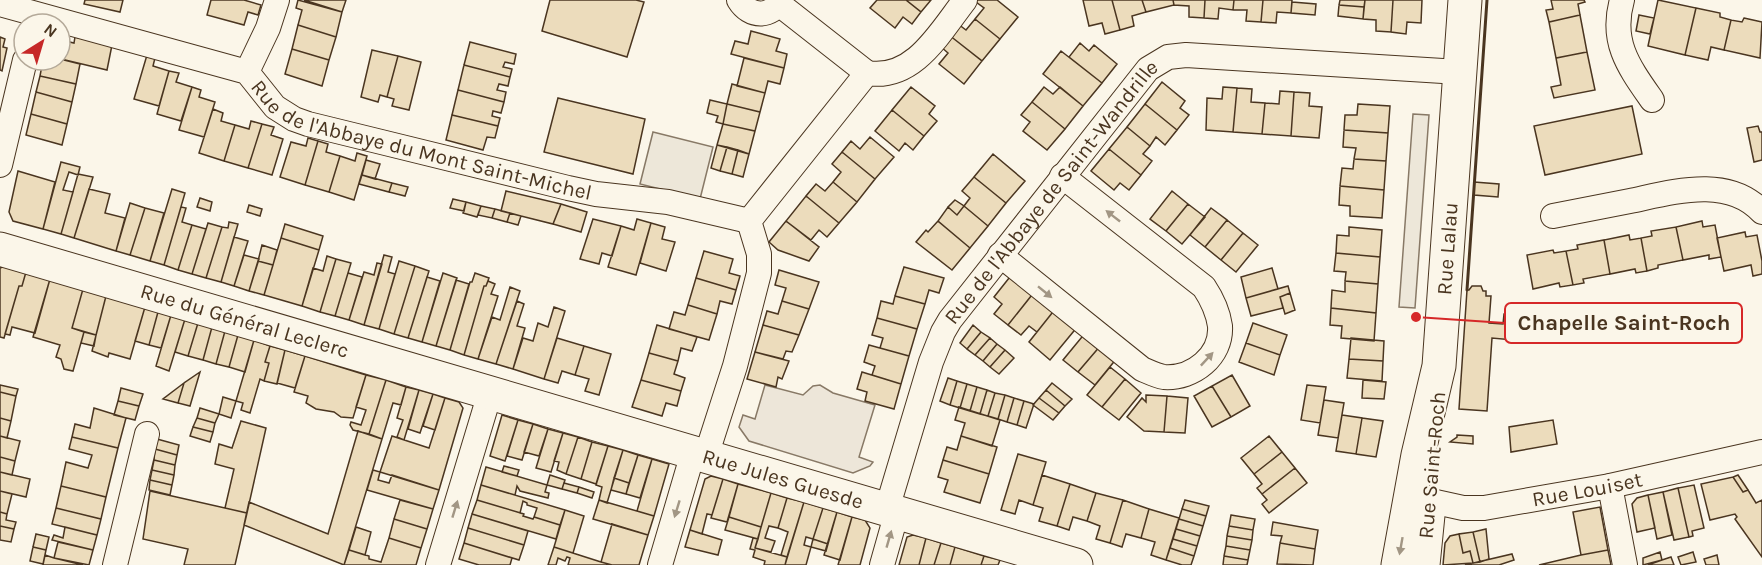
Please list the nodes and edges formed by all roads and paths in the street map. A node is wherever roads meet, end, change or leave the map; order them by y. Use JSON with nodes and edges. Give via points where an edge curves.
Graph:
{"nodes":[{"id":1,"x":277,"y":0,"type":"edge"},
{"id":2,"x":739,"y":0,"type":"edge"},
{"id":3,"x":965,"y":0,"type":"edge"},
{"id":4,"x":1465,"y":0,"type":"edge"},
{"id":5,"x":1622,"y":0,"type":"edge"},
{"id":6,"x":780,"y":2,"type":"edge"},
{"id":7,"x":0,"y":4,"type":"edge"},
{"id":8,"x":32,"y":12,"type":"edge"},
{"id":9,"x":72,"y":23,"type":"edge"},
{"id":10,"x":22,"y":72,"type":"edge"},
{"id":11,"x":248,"y":72,"type":"junction"},
{"id":12,"x":1459,"y":72,"type":"junction"},
{"id":13,"x":867,"y":73,"type":"junction"},
{"id":14,"x":1652,"y":100,"type":"dead end"},
{"id":15,"x":0,"y":165,"type":"edge"},
{"id":16,"x":1062,"y":176,"type":"junction"},
{"id":17,"x":1762,"y":212,"type":"edge"},
{"id":18,"x":1553,"y":216,"type":"dead end"},
{"id":19,"x":749,"y":221,"type":"junction"},
{"id":20,"x":0,"y":249,"type":"edge"},
{"id":21,"x":1000,"y":255,"type":"junction"},
{"id":22,"x":1439,"y":366,"type":"joint"},
{"id":23,"x":490,"y":393,"type":"junction"},
{"id":24,"x":147,"y":434,"type":"dead end"},
{"id":25,"x":1762,"y":452,"type":"edge"},
{"id":26,"x":700,"y":454,"type":"junction"},
{"id":27,"x":1610,"y":486,"type":"junction"},
{"id":28,"x":1420,"y":498,"type":"junction"},
{"id":29,"x":892,"y":511,"type":"junction"},
{"id":30,"x":115,"y":565,"type":"edge"},
{"id":31,"x":438,"y":565,"type":"edge"},
{"id":32,"x":660,"y":565,"type":"edge"},
{"id":33,"x":882,"y":565,"type":"edge"},
{"id":34,"x":1076,"y":565,"type":"edge"},
{"id":35,"x":1398,"y":565,"type":"edge"},
{"id":36,"x":1423,"y":565,"type":"edge"},
{"id":37,"x":1625,"y":565,"type":"edge"}],
"edges":[{"from":1,"to":11,"type":"street"},
{"from":2,"to":6,"type":"street","via":[[756,14],[769,12]]},
{"from":3,"to":13,"type":"street","via":[[914,62],[885,74]]},
{"from":4,"to":12,"type":"street","name":"Rue Lalau"},
{"from":5,"to":14,"type":"street","via":[[1618,20],[1620,43],[1631,70]]},
{"from":6,"to":13,"type":"street"},
{"from":7,"to":8,"type":"street","name":"Rue de l'Abbaye du Mont Saint-Michel"},
{"from":9,"to":11,"type":"street","name":"Rue de l'Abbaye du Mont Saint-Michel"},
{"from":10,"to":15,"type":"street"},
{"from":11,"to":19,"type":"street","name":"Rue de l'Abbaye du Mont Saint-Michel","via":[[275,107],[308,124],[574,190],[668,202]]},
{"from":12,"to":16,"type":"street","name":"Rue de l'Abbaye de Saint-Wandrille","via":[[1167,57],[1141,76]]},
{"from":12,"to":22,"type":"street","name":"Rue Lalau"},
{"from":13,"to":19,"type":"street"},
{"from":16,"to":21,"type":"street","name":"Rue de l'Abbaye de Saint-Wandrille"},
{"from":21,"to":16,"type":"street","one_way":true,"via":[[1142,369],[1164,377],[1175,376],[1195,370],[1211,356],[1220,326],[1204,287]]},
{"from":17,"to":18,"type":"street","via":[[1738,196],[1709,189],[1685,190]]},
{"from":19,"to":26,"type":"street","via":[[759,254],[759,273],[735,366]]},
{"from":20,"to":23,"type":"street","name":"Rue du Général Leclerc"},
{"from":21,"to":29,"type":"street","name":"Rue de l'Abbaye de Saint-Wandrille","via":[[940,338]]},
{"from":22,"to":28,"type":"street","name":"Rue Saint-Roch","via":[[1439,412]]},
{"from":23,"to":26,"type":"street","name":"Rue Jules Guesde"},
{"from":31,"to":23,"type":"street","one_way":true},
{"from":24,"to":30,"type":"street"},
{"from":25,"to":27,"type":"street","name":"Rue Louiset"},
{"from":26,"to":29,"type":"street","name":"Rue Jules Guesde"},
{"from":26,"to":32,"type":"street","one_way":true},
{"from":27,"to":28,"type":"street","name":"Rue Louiset","via":[[1484,508],[1463,508]]},
{"from":27,"to":37,"type":"street"},
{"from":28,"to":35,"type":"street","one_way":true},
{"from":28,"to":36,"type":"street","name":"Rue Saint-Roch"},
{"from":33,"to":29,"type":"street","name":"Rue de l'Abbaye de Saint-Wandrille","one_way":true},
{"from":29,"to":34,"type":"street","name":"Rue Jules Guesde"}]}
